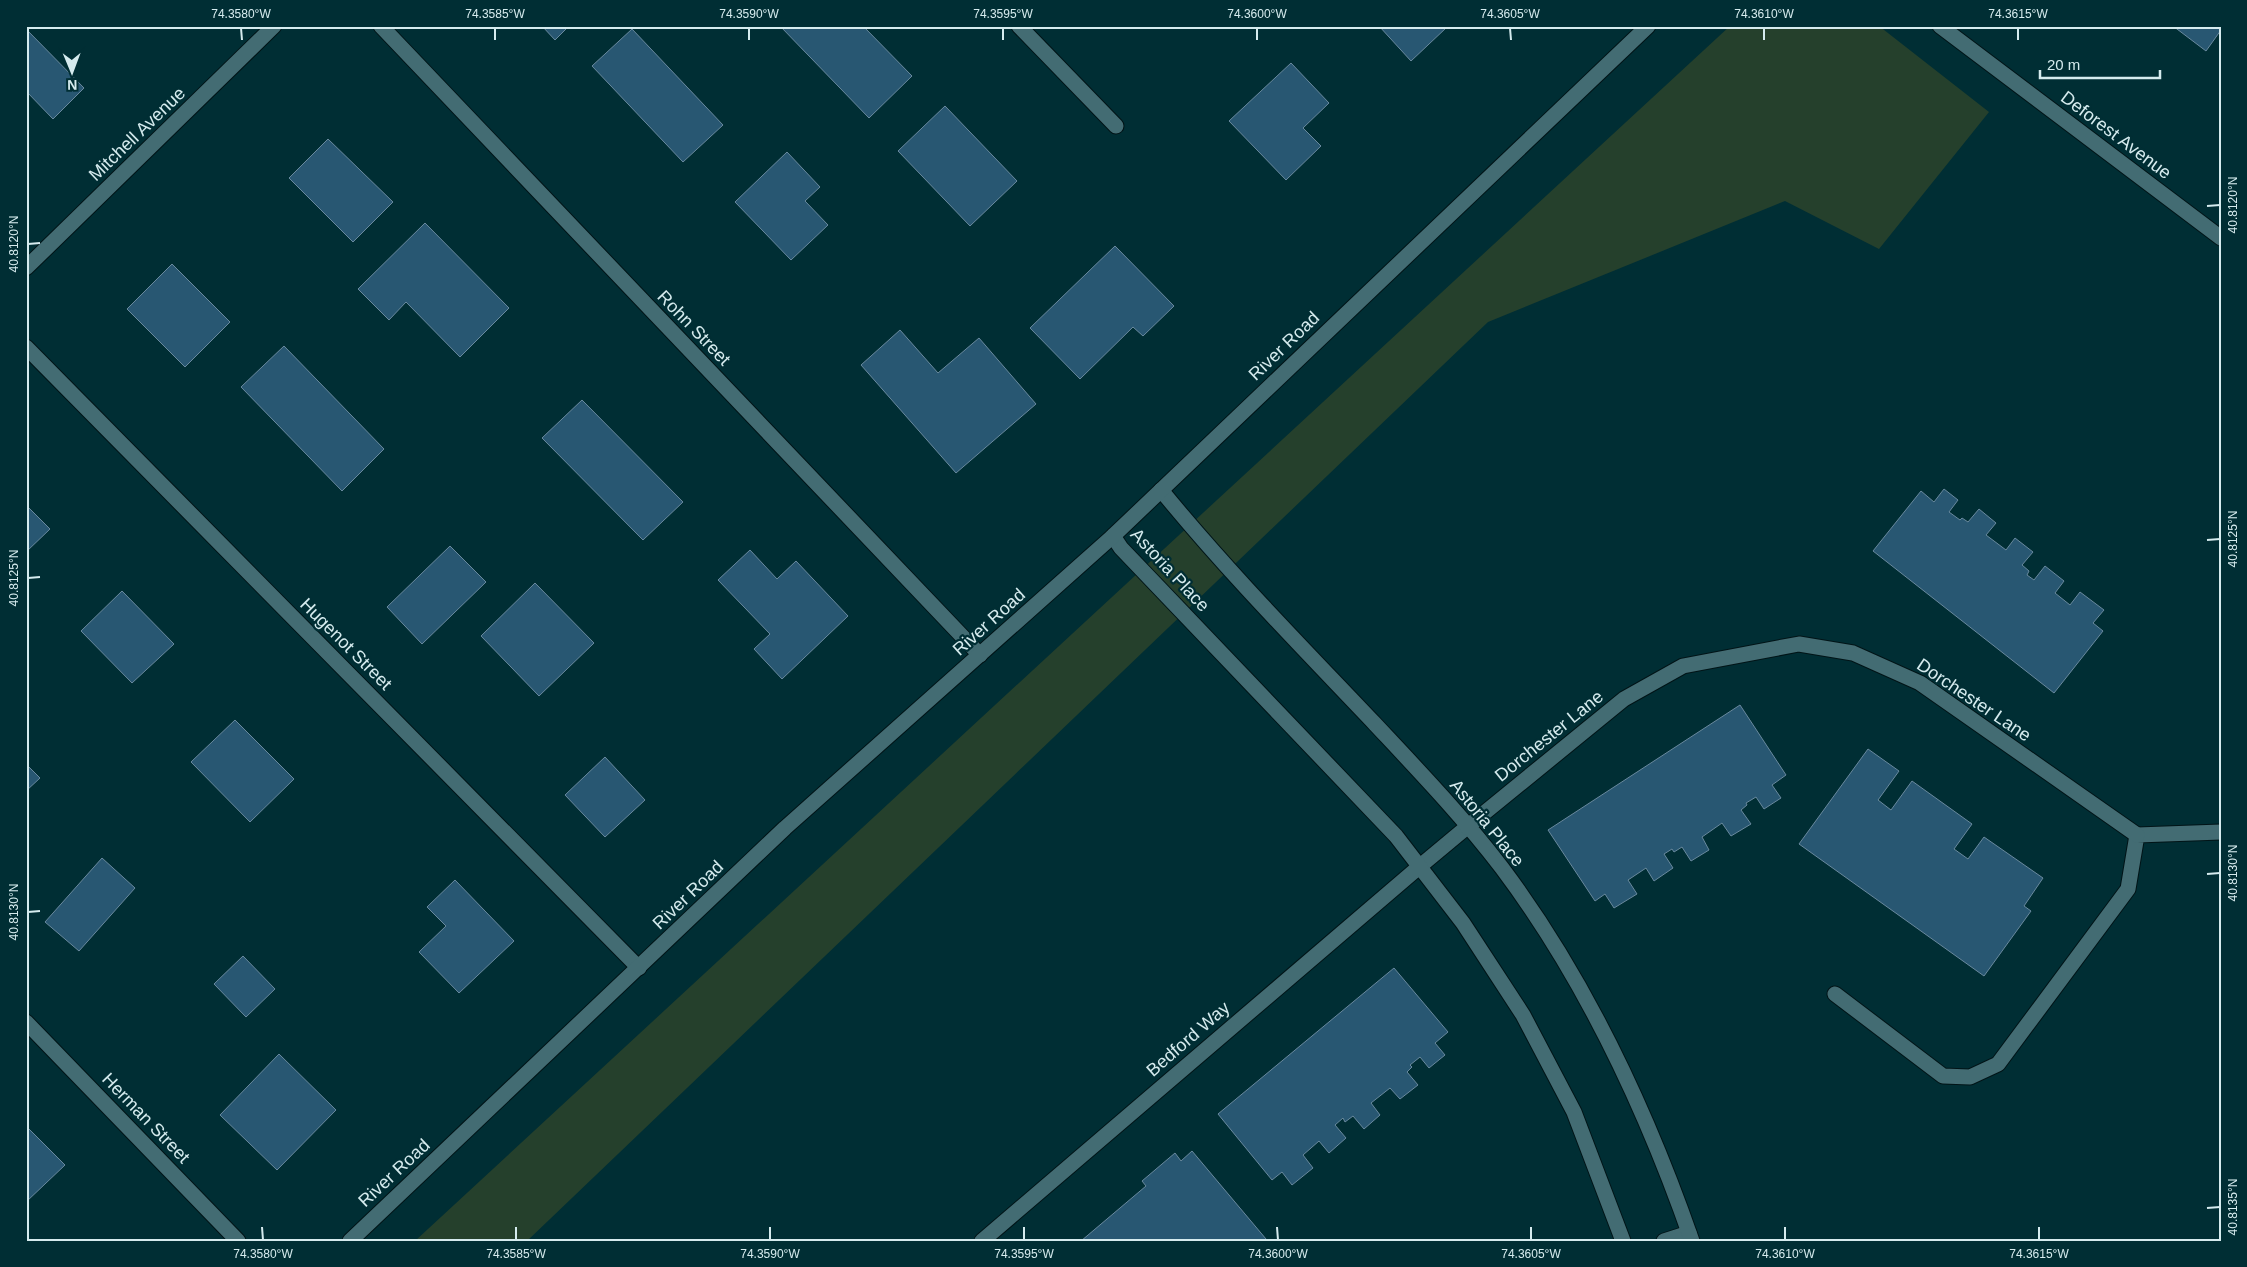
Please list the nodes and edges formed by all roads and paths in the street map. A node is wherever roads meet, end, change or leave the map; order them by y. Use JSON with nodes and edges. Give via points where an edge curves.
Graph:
{"nodes":[{"id":1,"x":274,"y":26,"type":"edge"},
{"id":2,"x":381,"y":26,"type":"edge"},
{"id":3,"x":1019,"y":26,"type":"edge"},
{"id":4,"x":1648,"y":26,"type":"edge"},
{"id":5,"x":1945,"y":28,"type":"edge"},
{"id":6,"x":1116,"y":126,"type":"dead end"},
{"id":7,"x":2221,"y":238,"type":"edge"},
{"id":8,"x":26,"y":268,"type":"edge"},
{"id":9,"x":26,"y":347,"type":"edge"},
{"id":10,"x":1161,"y":490,"type":"junction"},
{"id":11,"x":1113,"y":536,"type":"junction"},
{"id":12,"x":980,"y":655,"type":"junction"},
{"id":13,"x":1468,"y":827,"type":"junction"},
{"id":14,"x":2221,"y":832,"type":"edge"},
{"id":15,"x":2137,"y":835,"type":"junction"},
{"id":16,"x":1419,"y":867,"type":"junction"},
{"id":17,"x":638,"y":968,"type":"junction"},
{"id":18,"x":1835,"y":994,"type":"dead end"},
{"id":19,"x":26,"y":1022,"type":"edge"},
{"id":20,"x":1691,"y":1237,"type":"edge"},
{"id":21,"x":1624,"y":1240,"type":"edge"},
{"id":22,"x":238,"y":1241,"type":"edge"},
{"id":23,"x":350,"y":1241,"type":"edge"},
{"id":24,"x":982,"y":1241,"type":"edge"},
{"id":25,"x":1664,"y":1241,"type":"edge"}],
"edges":[{"from":1,"to":8,"type":"street","name":"Mitchell Avenue"},
{"from":2,"to":12,"type":"street","name":"Rohn Street"},
{"from":3,"to":6,"type":"street"},
{"from":4,"to":10,"type":"street","name":"River Road"},
{"from":5,"to":7,"type":"street","name":"Deforest Avenue"},
{"from":9,"to":17,"type":"street","name":"Hugenot Street"},
{"from":10,"to":11,"type":"street","name":"River Road"},
{"from":10,"to":13,"type":"street","name":"Astoria Place","via":[[1206,545]]},
{"from":11,"to":12,"type":"street","name":"River Road"},
{"from":11,"to":16,"type":"street","name":"Astoria Place","via":[[1388,828]]},
{"from":12,"to":17,"type":"street","name":"River Road","via":[[785,828]]},
{"from":13,"to":15,"type":"street","name":"Dorchester Lane","via":[[1624,699],[1666,675],[1683,666],[1799,644],[1853,653],[1920,683]]},
{"from":13,"to":16,"type":"street","name":"Dorchester Lane"},
{"from":13,"to":20,"type":"street","name":"Astoria Place","via":[[1501,867],[1563,958],[1616,1055]]},
{"from":14,"to":15,"type":"street"},
{"from":15,"to":18,"type":"street","via":[[2128,889],[1998,1064],[1970,1077],[1943,1076]]},
{"from":16,"to":21,"type":"street","name":"Astoria Place","via":[[1463,923],[1522,1015],[1574,1112]]},
{"from":16,"to":24,"type":"street","name":"Bedford Way"},
{"from":17,"to":23,"type":"street","name":"River Road"},
{"from":19,"to":22,"type":"street","name":"Herman Street"},
{"from":20,"to":25,"type":"street"}]}
